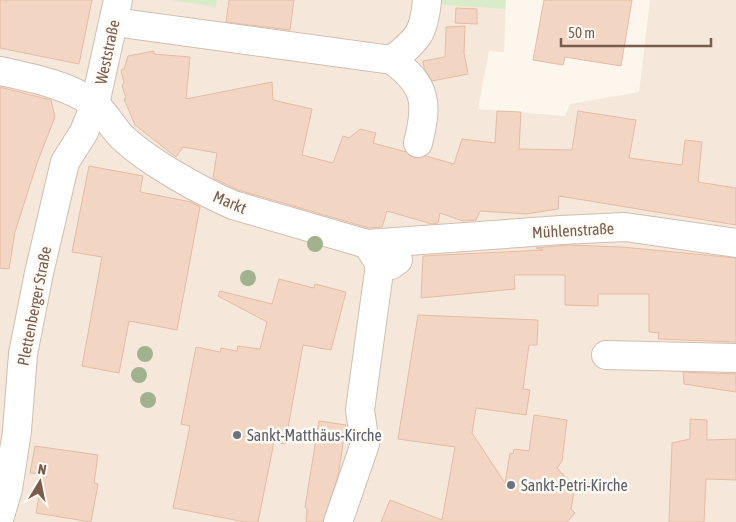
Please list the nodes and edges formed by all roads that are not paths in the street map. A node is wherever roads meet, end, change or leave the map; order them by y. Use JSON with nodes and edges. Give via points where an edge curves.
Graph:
{"nodes":[{"id":1,"x":427,"y":0,"type":"edge"},
{"id":2,"x":116,"y":11,"type":"edge"},
{"id":3,"x":392,"y":60,"type":"junction"},
{"id":4,"x":0,"y":71,"type":"edge"},
{"id":5,"x":95,"y":104,"type":"junction"},
{"id":6,"x":418,"y":143,"type":"dead end"},
{"id":7,"x":409,"y":242,"type":"joint"},
{"id":8,"x":736,"y":243,"type":"edge"},
{"id":9,"x":374,"y":254,"type":"junction"},
{"id":10,"x":606,"y":354,"type":"dead end"},
{"id":11,"x":736,"y":358,"type":"edge"},
{"id":12,"x":0,"y":516,"type":"edge"},
{"id":13,"x":338,"y":522,"type":"edge"}],
"edges":[{"from":1,"to":3,"type":"street","via":[[425,23],[420,34],[412,45]]},
{"from":2,"to":3,"type":"street"},
{"from":2,"to":5,"type":"street","name":"Weststraße"},
{"from":3,"to":6,"type":"street","via":[[415,80],[423,94],[426,114]]},
{"from":4,"to":5,"type":"street","via":[[50,82]]},
{"from":5,"to":9,"type":"street","name":"Markt","via":[[123,138],[219,199]]},
{"from":5,"to":12,"type":"street","name":"Plettenberger Straße","via":[[84,132],[65,162],[39,272],[23,354],[8,490]]},
{"from":7,"to":8,"type":"street","name":"Mühlenstraße","via":[[624,227]]},
{"from":7,"to":9,"type":"street","name":"Markt"},
{"from":9,"to":13,"type":"street","via":[[360,410],[365,444]]},
{"from":10,"to":11,"type":"street"}]}
